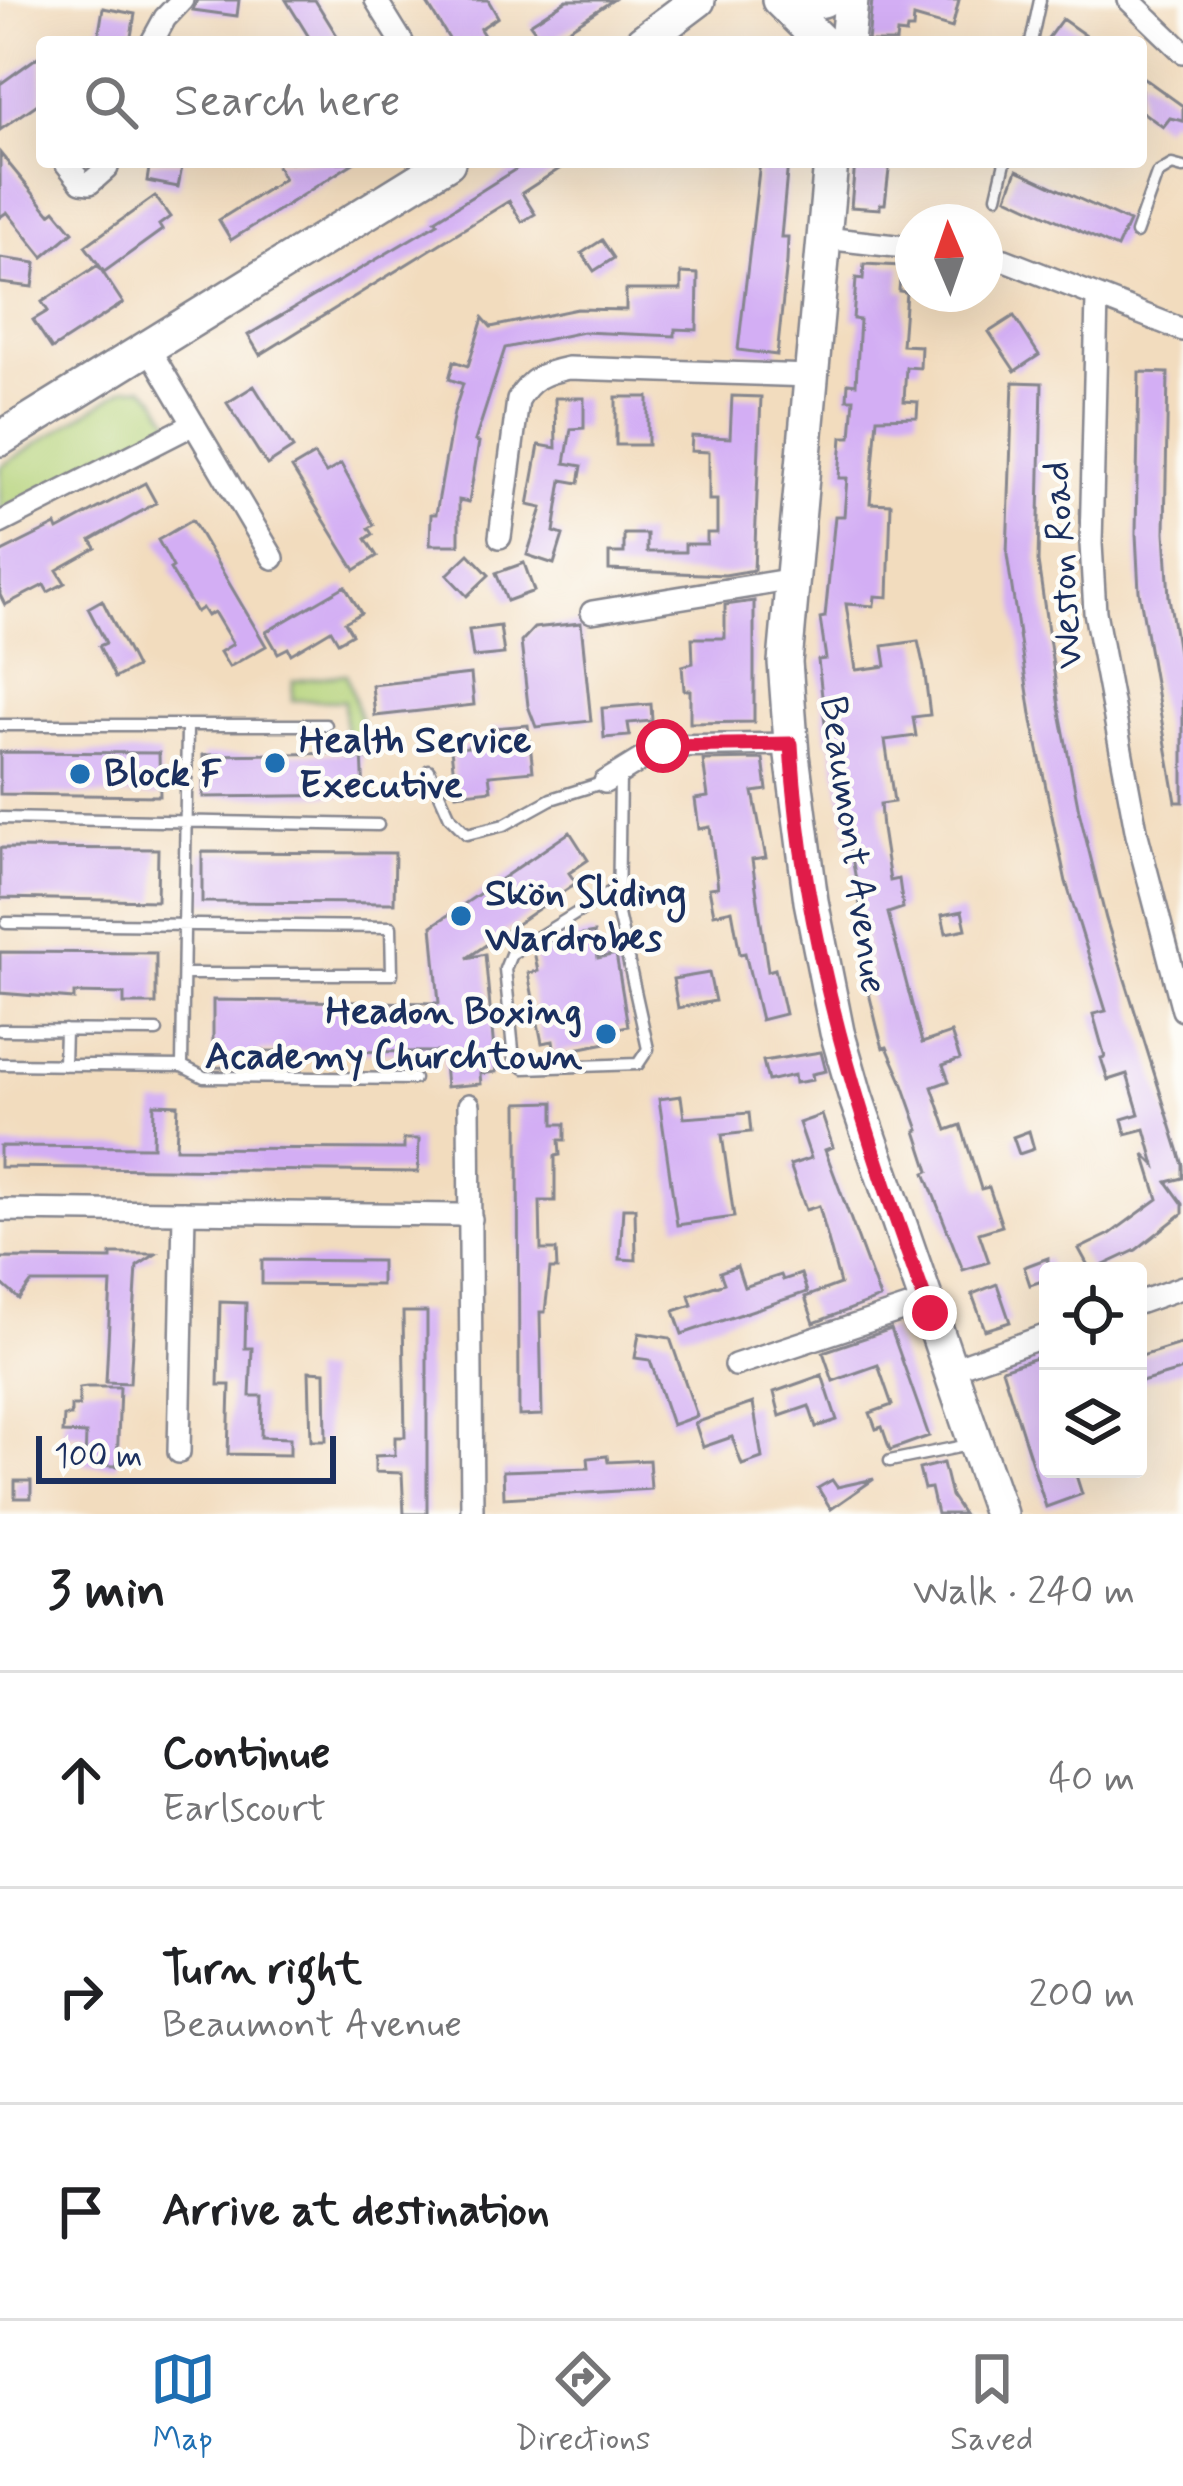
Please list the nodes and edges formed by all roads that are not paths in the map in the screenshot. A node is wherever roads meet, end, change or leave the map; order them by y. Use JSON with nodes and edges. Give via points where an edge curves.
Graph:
{"nodes":[{"id":1,"x":182,"y":0,"type":"edge"},
{"id":2,"x":376,"y":0,"type":"edge"},
{"id":3,"x":698,"y":0,"type":"edge"},
{"id":4,"x":824,"y":0,"type":"edge"},
{"id":5,"x":851,"y":0,"type":"edge"},
{"id":6,"x":1040,"y":0,"type":"edge"},
{"id":7,"x":1129,"y":0,"type":"edge"},
{"id":8,"x":784,"y":4,"type":"edge"},
{"id":9,"x":155,"y":36,"type":"edge"},
{"id":10,"x":398,"y":36,"type":"edge"},
{"id":11,"x":651,"y":36,"type":"edge"},
{"id":12,"x":815,"y":36,"type":"edge"},
{"id":13,"x":848,"y":36,"type":"edge"},
{"id":14,"x":1032,"y":36,"type":"edge"},
{"id":15,"x":1183,"y":52,"type":"edge"},
{"id":16,"x":69,"y":168,"type":"edge"},
{"id":17,"x":107,"y":168,"type":"edge"},
{"id":18,"x":438,"y":168,"type":"edge"},
{"id":19,"x":830,"y":168,"type":"edge"},
{"id":20,"x":1004,"y":168,"type":"edge"},
{"id":21,"x":1183,"y":168,"type":"edge"},
{"id":22,"x":997,"y":196,"type":"dead end"},
{"id":23,"x":1136,"y":233,"type":"dead end"},
{"id":24,"x":824,"y":238,"type":"junction"},
{"id":25,"x":895,"y":246,"type":"edge"},
{"id":26,"x":1003,"y":260,"type":"edge"},
{"id":27,"x":1097,"y":298,"type":"junction"},
{"id":28,"x":1183,"y":330,"type":"edge"},
{"id":29,"x":148,"y":347,"type":"junction"},
{"id":30,"x":812,"y":376,"type":"junction"},
{"id":31,"x":194,"y":424,"type":"junction"},
{"id":32,"x":0,"y":438,"type":"edge"},
{"id":33,"x":0,"y":523,"type":"edge"},
{"id":34,"x":500,"y":537,"type":"dead end"},
{"id":35,"x":273,"y":558,"type":"dead end"},
{"id":36,"x":794,"y":579,"type":"junction"},
{"id":37,"x":592,"y":612,"type":"dead end"},
{"id":38,"x":0,"y":725,"type":"edge"},
{"id":39,"x":326,"y":725,"type":"dead end"},
{"id":40,"x":187,"y":727,"type":"junction"},
{"id":41,"x":791,"y":744,"type":"junction"},
{"id":42,"x":429,"y":770,"type":"dead end"},
{"id":43,"x":613,"y":777,"type":"junction"},
{"id":44,"x":0,"y":818,"type":"edge"},
{"id":45,"x":184,"y":823,"type":"junction"},
{"id":46,"x":378,"y":825,"type":"dead end"},
{"id":47,"x":617,"y":888,"type":"junction"},
{"id":48,"x":6,"y":923,"type":"dead end"},
{"id":49,"x":184,"y":924,"type":"junction"},
{"id":50,"x":1174,"y":947,"type":"edge"},
{"id":51,"x":185,"y":974,"type":"junction"},
{"id":52,"x":1183,"y":1010,"type":"edge"},
{"id":53,"x":0,"y":1030,"type":"edge"},
{"id":54,"x":65,"y":1030,"type":"junction"},
{"id":55,"x":157,"y":1031,"type":"dead end"},
{"id":56,"x":0,"y":1064,"type":"edge"},
{"id":57,"x":64,"y":1065,"type":"junction"},
{"id":58,"x":182,"y":1066,"type":"junction"},
{"id":59,"x":414,"y":1078,"type":"dead end"},
{"id":60,"x":469,"y":1106,"type":"dead end"},
{"id":61,"x":0,"y":1210,"type":"edge"},
{"id":62,"x":184,"y":1212,"type":"junction"},
{"id":63,"x":470,"y":1219,"type":"junction"},
{"id":64,"x":1183,"y":1287,"type":"edge"},
{"id":65,"x":1147,"y":1300,"type":"edge"},
{"id":66,"x":926,"y":1302,"type":"junction"},
{"id":67,"x":1039,"y":1338,"type":"edge"},
{"id":68,"x":736,"y":1365,"type":"dead end"},
{"id":69,"x":951,"y":1369,"type":"junction"},
{"id":70,"x":976,"y":1443,"type":"junction"},
{"id":71,"x":179,"y":1452,"type":"dead end"},
{"id":72,"x":890,"y":1461,"type":"dead end"},
{"id":73,"x":472,"y":1514,"type":"edge"},
{"id":74,"x":1000,"y":1514,"type":"edge"}],
"edges":[{"from":1,"to":9,"type":"street"},
{"from":2,"to":10,"type":"street"},
{"from":3,"to":11,"type":"street"},
{"from":4,"to":8,"type":"street"},
{"from":5,"to":13,"type":"street"},
{"from":6,"to":14,"type":"lane"},
{"from":7,"to":15,"type":"street"},
{"from":8,"to":12,"type":"street"},
{"from":16,"to":17,"type":"street","via":[[90,183]]},
{"from":18,"to":29,"type":"street"},
{"from":19,"to":24,"type":"street","name":"Beaumont Avenue"},
{"from":20,"to":22,"type":"lane"},
{"from":21,"to":23,"type":"lane","via":[[1157,174]]},
{"from":24,"to":25,"type":"street"},
{"from":24,"to":30,"type":"street","name":"Beaumont Avenue"},
{"from":26,"to":27,"type":"street"},
{"from":27,"to":28,"type":"street"},
{"from":27,"to":50,"type":"street","name":"Weston Road","via":[[1095,612],[1137,835]]},
{"from":29,"to":31,"type":"street"},
{"from":29,"to":32,"type":"street"},
{"from":30,"to":34,"type":"street","via":[[545,373],[518,400]]},
{"from":30,"to":36,"type":"street","name":"Beaumont Avenue"},
{"from":31,"to":33,"type":"street"},
{"from":31,"to":35,"type":"street"},
{"from":36,"to":37,"type":"street"},
{"from":36,"to":41,"type":"street","name":"Beaumont Avenue","via":[[785,662]]},
{"from":38,"to":40,"type":"lane"},
{"from":39,"to":40,"type":"lane"},
{"from":40,"to":45,"type":"lane"},
{"from":41,"to":43,"type":"street","via":[[663,746]]},
{"from":41,"to":66,"type":"street","name":"Beaumont Avenue","via":[[837,1032]]},
{"from":42,"to":43,"type":"lane","via":[[467,834]]},
{"from":43,"to":47,"type":"lane","via":[[622,815]]},
{"from":44,"to":45,"type":"lane"},
{"from":45,"to":46,"type":"lane"},
{"from":45,"to":49,"type":"lane"},
{"from":47,"to":47,"type":"lane","via":[[648,1049],[638,1064],[524,1068],[514,1060],[505,969],[511,954]]},
{"from":48,"to":49,"type":"lane"},
{"from":49,"to":51,"type":"lane"},
{"from":49,"to":51,"type":"lane","via":[[391,927],[392,974]]},
{"from":50,"to":52,"type":"street","name":"Weston Road"},
{"from":51,"to":58,"type":"lane"},
{"from":53,"to":54,"type":"lane"},
{"from":54,"to":55,"type":"lane"},
{"from":54,"to":57,"type":"lane"},
{"from":56,"to":57,"type":"lane"},
{"from":57,"to":58,"type":"lane"},
{"from":58,"to":59,"type":"lane","via":[[204,1077]]},
{"from":60,"to":63,"type":"street"},
{"from":61,"to":62,"type":"street"},
{"from":62,"to":63,"type":"street"},
{"from":62,"to":71,"type":"street"},
{"from":63,"to":73,"type":"street"},
{"from":64,"to":65,"type":"street"},
{"from":66,"to":68,"type":"street"},
{"from":66,"to":69,"type":"street","name":"Beaumont Avenue"},
{"from":67,"to":69,"type":"street"},
{"from":69,"to":70,"type":"street","name":"Beaumont Avenue"},
{"from":70,"to":72,"type":"lane"},
{"from":70,"to":74,"type":"street","name":"Beaumont Avenue"}]}
